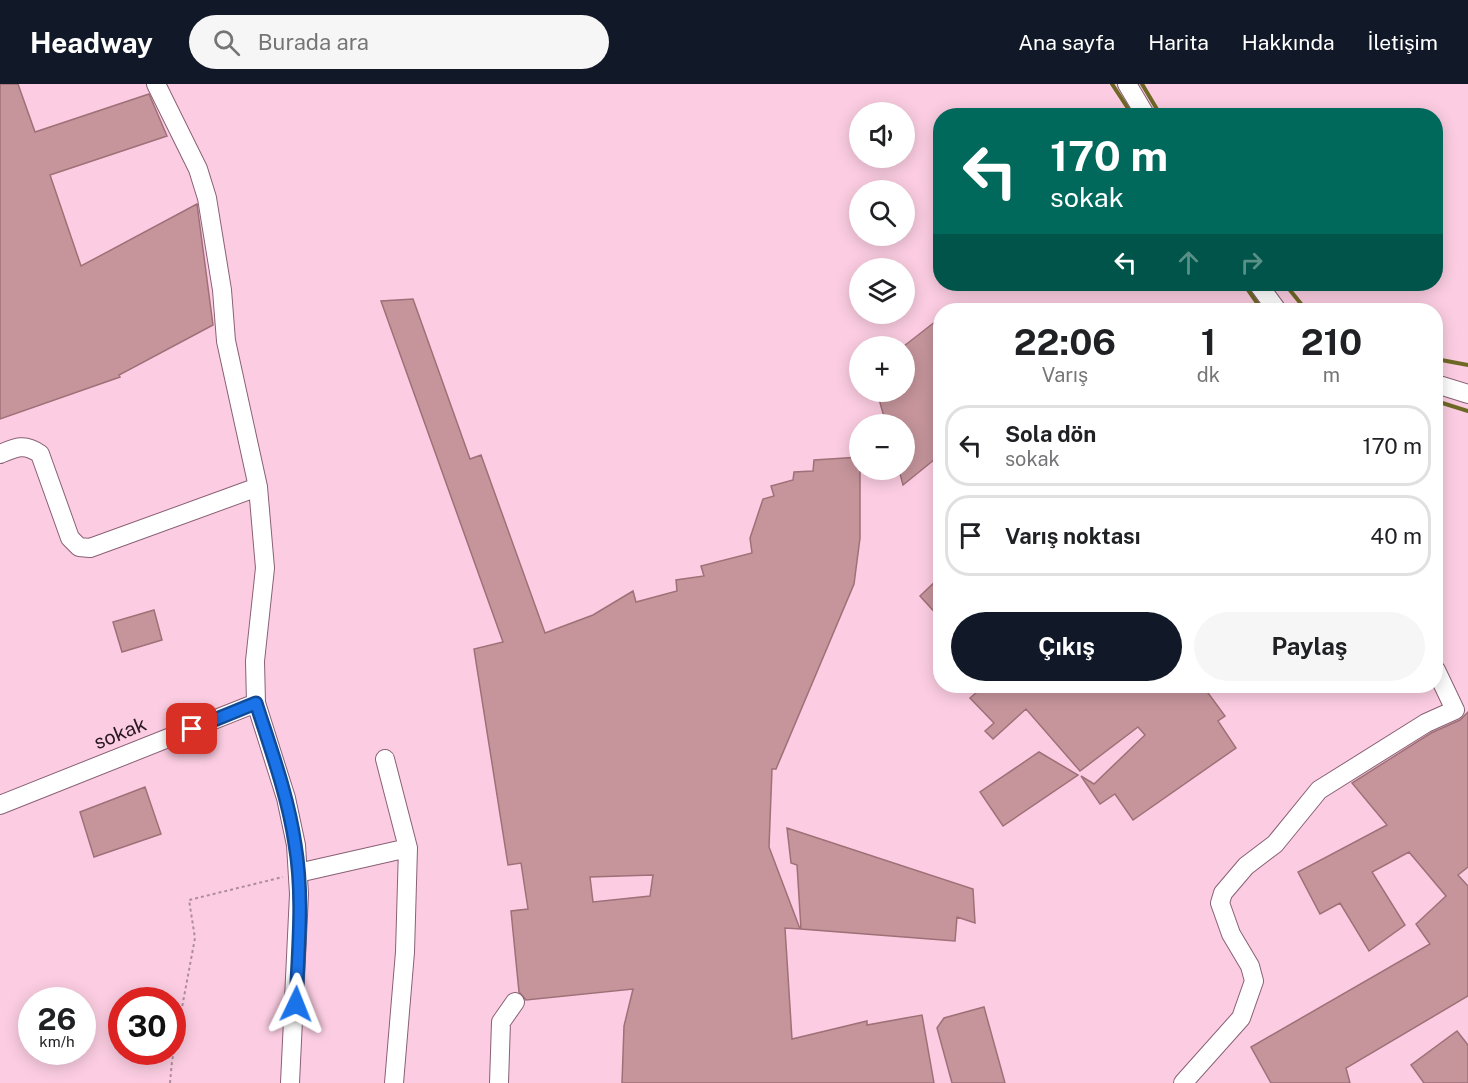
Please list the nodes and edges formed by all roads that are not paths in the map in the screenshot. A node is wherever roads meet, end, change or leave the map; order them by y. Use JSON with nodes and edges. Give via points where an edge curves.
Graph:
{"nodes":[{"id":1,"x":156,"y":84,"type":"edge"},
{"id":2,"x":1127,"y":84,"type":"edge"},
{"id":3,"x":1141,"y":108,"type":"edge"},
{"id":4,"x":1443,"y":386,"type":"edge"},
{"id":5,"x":1468,"y":394,"type":"edge"},
{"id":6,"x":0,"y":454,"type":"edge"},
{"id":7,"x":258,"y":487,"type":"junction"},
{"id":8,"x":1443,"y":680,"type":"edge"},
{"id":9,"x":256,"y":703,"type":"junction"},
{"id":10,"x":1462,"y":708,"type":"edge"},
{"id":11,"x":385,"y":759,"type":"dead end"},
{"id":12,"x":0,"y":806,"type":"edge"},
{"id":13,"x":408,"y":848,"type":"junction"},
{"id":14,"x":298,"y":873,"type":"junction"},
{"id":15,"x":515,"y":1002,"type":"dead end"},
{"id":16,"x":290,"y":1083,"type":"edge"},
{"id":17,"x":394,"y":1083,"type":"edge"},
{"id":18,"x":498,"y":1083,"type":"edge"},
{"id":19,"x":1183,"y":1083,"type":"edge"}],
"edges":[{"from":1,"to":7,"type":"street","via":[[198,169],[207,198],[226,340]]},
{"from":2,"to":3,"type":"street"},
{"from":4,"to":5,"type":"street"},
{"from":6,"to":7,"type":"street","via":[[17,446],[40,454],[70,538],[79,547],[90,548]]},
{"from":7,"to":9,"type":"street","via":[[265,568],[255,661]]},
{"from":8,"to":10,"type":"street"},
{"from":9,"to":12,"type":"street","name":"sokak"},
{"from":9,"to":14,"type":"street","via":[[286,798]]},
{"from":10,"to":19,"type":"street","via":[[1426,723],[1319,790],[1275,844],[1246,866],[1222,893],[1220,903],[1231,934],[1250,966],[1254,981],[1240,1018]]},
{"from":11,"to":13,"type":"street"},
{"from":13,"to":14,"type":"street"},
{"from":13,"to":17,"type":"street","via":[[405,952]]},
{"from":14,"to":16,"type":"street"},
{"from":15,"to":18,"type":"street","via":[[501,1022]]}]}
